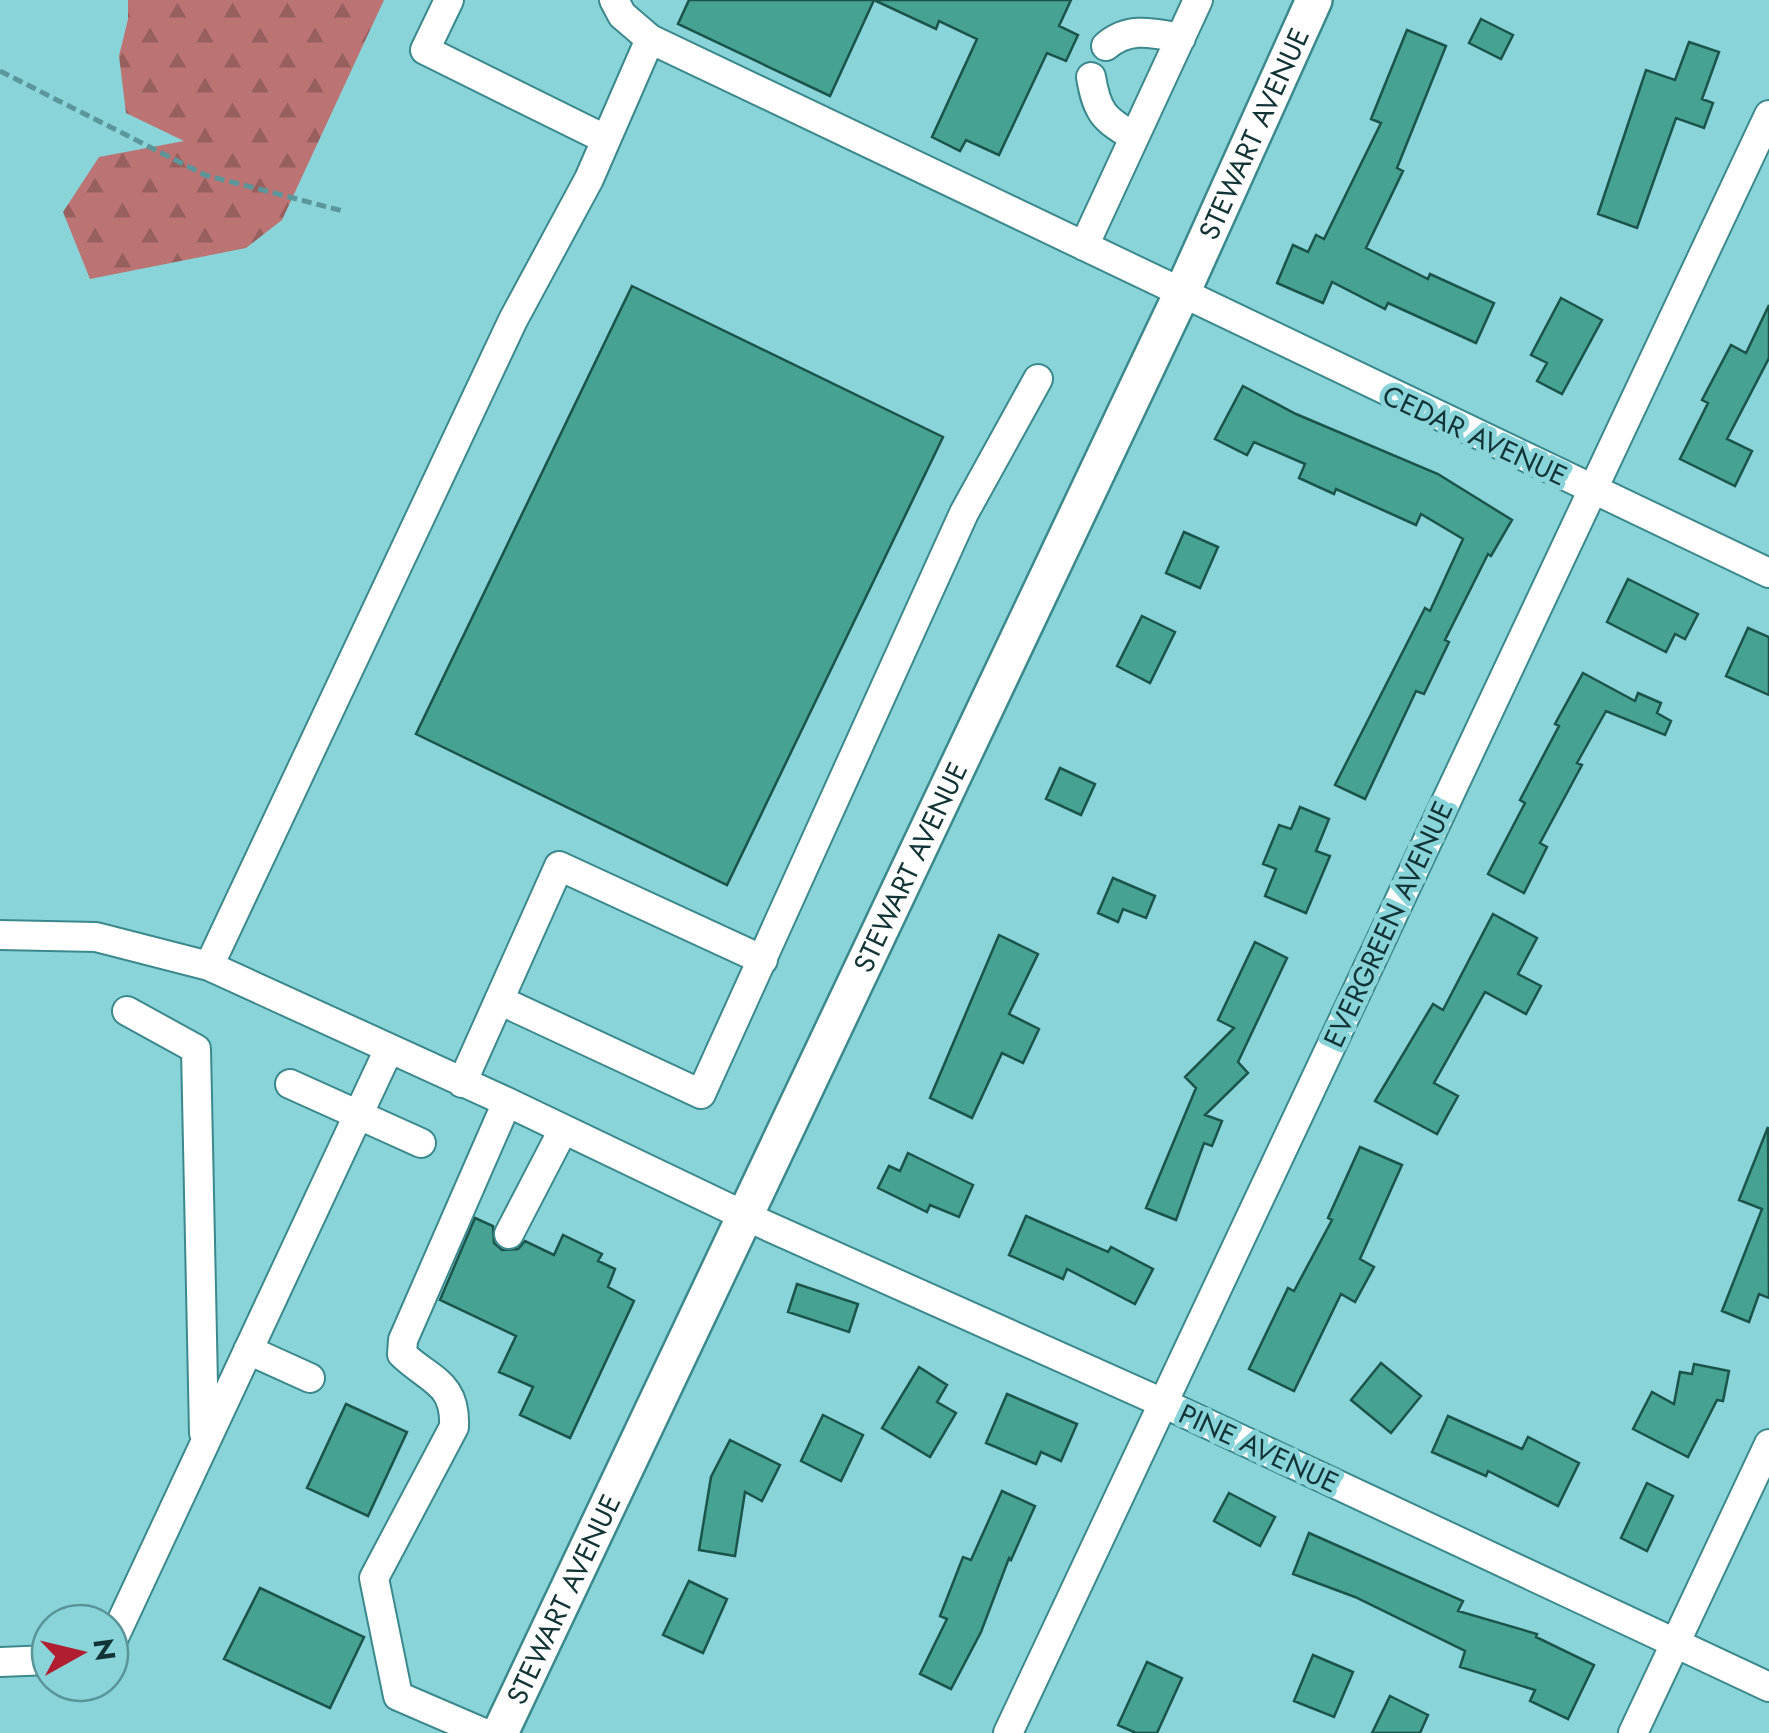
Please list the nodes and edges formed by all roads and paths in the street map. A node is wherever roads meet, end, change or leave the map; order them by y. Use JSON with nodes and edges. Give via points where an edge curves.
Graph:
{"nodes":[{"id":1,"x":449,"y":0,"type":"edge"},
{"id":2,"x":614,"y":0,"type":"edge"},
{"id":3,"x":1198,"y":0,"type":"edge"},
{"id":4,"x":1314,"y":0,"type":"edge"},
{"id":5,"x":1181,"y":38,"type":"junction"},
{"id":6,"x":650,"y":39,"type":"junction"},
{"id":7,"x":1106,"y":46,"type":"dead end"},
{"id":8,"x":0,"y":72,"type":"edge"},
{"id":9,"x":1091,"y":77,"type":"dead end"},
{"id":10,"x":1769,"y":115,"type":"edge"},
{"id":11,"x":1134,"y":138,"type":"junction"},
{"id":12,"x":605,"y":139,"type":"junction"},
{"id":13,"x":343,"y":211,"type":"dead end"},
{"id":14,"x":1084,"y":246,"type":"junction"},
{"id":15,"x":1181,"y":295,"type":"junction"},
{"id":16,"x":1038,"y":379,"type":"dead end"},
{"id":17,"x":1592,"y":490,"type":"junction"},
{"id":18,"x":1769,"y":573,"type":"edge"},
{"id":19,"x":0,"y":934,"type":"edge"},
{"id":20,"x":763,"y":960,"type":"junction"},
{"id":21,"x":208,"y":966,"type":"junction"},
{"id":22,"x":499,"y":1000,"type":"junction"},
{"id":23,"x":127,"y":1011,"type":"dead end"},
{"id":24,"x":389,"y":1048,"type":"junction"},
{"id":25,"x":462,"y":1083,"type":"junction"},
{"id":26,"x":290,"y":1084,"type":"dead end"},
{"id":27,"x":506,"y":1102,"type":"junction"},
{"id":28,"x":358,"y":1114,"type":"junction"},
{"id":29,"x":563,"y":1130,"type":"junction"},
{"id":30,"x":421,"y":1143,"type":"dead end"},
{"id":31,"x":746,"y":1216,"type":"junction"},
{"id":32,"x":509,"y":1234,"type":"dead end"},
{"id":33,"x":248,"y":1350,"type":"junction"},
{"id":34,"x":310,"y":1378,"type":"dead end"},
{"id":35,"x":1163,"y":1403,"type":"junction"},
{"id":36,"x":204,"y":1444,"type":"junction"},
{"id":37,"x":1769,"y":1444,"type":"edge"},
{"id":38,"x":130,"y":1603,"type":"edge"},
{"id":39,"x":1675,"y":1644,"type":"junction"},
{"id":40,"x":30,"y":1661,"type":"edge"},
{"id":41,"x":0,"y":1662,"type":"edge"},
{"id":42,"x":1769,"y":1687,"type":"edge"},
{"id":43,"x":484,"y":1733,"type":"edge"},
{"id":44,"x":500,"y":1733,"type":"edge"},
{"id":45,"x":1008,"y":1733,"type":"edge"},
{"id":46,"x":1633,"y":1733,"type":"edge"}],
"edges":[{"from":1,"to":12,"type":"street","via":[[426,50]]},
{"from":2,"to":6,"type":"street"},
{"from":3,"to":5,"type":"street"},
{"from":4,"to":15,"type":"main road","name":"STEWART AVENUE"},
{"from":5,"to":7,"type":"street","via":[[1139,32]]},
{"from":5,"to":11,"type":"street"},
{"from":6,"to":12,"type":"street"},
{"from":6,"to":14,"type":"street","name":"CEDAR AVENUE"},
{"from":8,"to":13,"type":"path","via":[[205,175]]},
{"from":9,"to":11,"type":"street","via":[[1099,110]]},
{"from":10,"to":17,"type":"street","name":"EVERGREEN AVENUE"},
{"from":11,"to":14,"type":"street"},
{"from":12,"to":21,"type":"street"},
{"from":14,"to":15,"type":"street","name":"CEDAR AVENUE"},
{"from":15,"to":17,"type":"street","name":"CEDAR AVENUE"},
{"from":15,"to":31,"type":"main road","name":"STEWART AVENUE"},
{"from":16,"to":20,"type":"street","via":[[964,512]]},
{"from":17,"to":18,"type":"street","name":"CEDAR AVENUE"},
{"from":17,"to":35,"type":"street","name":"EVERGREEN AVENUE"},
{"from":19,"to":21,"type":"street","name":"PINE AVENUE","via":[[96,936]]},
{"from":20,"to":22,"type":"street","via":[[701,1094]]},
{"from":20,"to":22,"type":"street","via":[[559,866]]},
{"from":21,"to":24,"type":"street","name":"PINE AVENUE"},
{"from":22,"to":25,"type":"street"},
{"from":23,"to":36,"type":"street","via":[[196,1049]]},
{"from":24,"to":25,"type":"street","name":"PINE AVENUE"},
{"from":24,"to":28,"type":"street"},
{"from":25,"to":27,"type":"street","name":"PINE AVENUE"},
{"from":26,"to":28,"type":"street"},
{"from":27,"to":29,"type":"street","name":"PINE AVENUE"},
{"from":27,"to":43,"type":"street","via":[[403,1340],[402,1354],[447,1388],[454,1427],[374,1578],[398,1696]]},
{"from":28,"to":30,"type":"street"},
{"from":28,"to":33,"type":"street"},
{"from":29,"to":31,"type":"street","name":"PINE AVENUE"},
{"from":29,"to":32,"type":"street"},
{"from":31,"to":35,"type":"street","name":"PINE AVENUE"},
{"from":31,"to":44,"type":"main road","name":"STEWART AVENUE"},
{"from":33,"to":34,"type":"street"},
{"from":33,"to":36,"type":"street"},
{"from":35,"to":39,"type":"street","name":"PINE AVENUE"},
{"from":35,"to":45,"type":"street","name":"EVERGREEN AVENUE"},
{"from":36,"to":38,"type":"street"},
{"from":37,"to":39,"type":"street"},
{"from":39,"to":42,"type":"street","name":"PINE AVENUE"},
{"from":39,"to":46,"type":"street"},
{"from":40,"to":41,"type":"street"}]}
